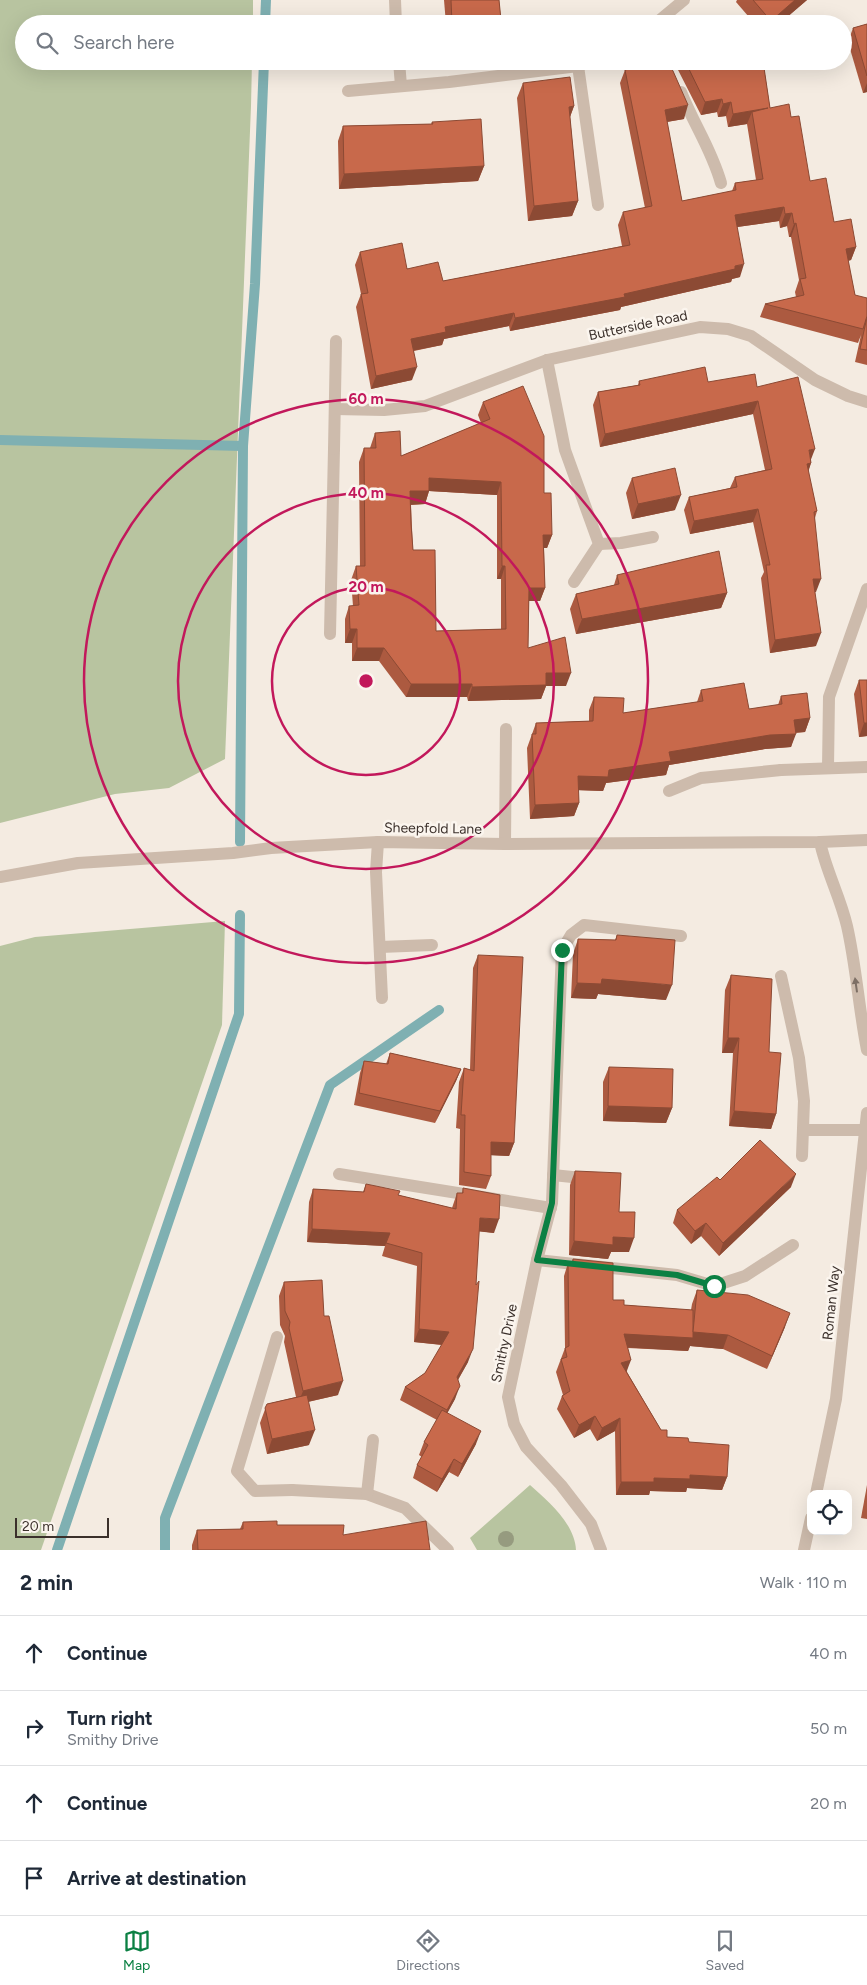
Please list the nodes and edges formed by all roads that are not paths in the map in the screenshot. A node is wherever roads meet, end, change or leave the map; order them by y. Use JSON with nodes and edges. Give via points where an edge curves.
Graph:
{"nodes":[{"id":1,"x":394,"y":0,"type":"edge"},
{"id":2,"x":684,"y":0,"type":"edge"},
{"id":3,"x":395,"y":15,"type":"edge"},
{"id":4,"x":666,"y":15,"type":"edge"},
{"id":5,"x":400,"y":70,"type":"edge"},
{"id":6,"x":546,"y":70,"type":"edge"},
{"id":7,"x":579,"y":70,"type":"edge"},
{"id":8,"x":675,"y":80,"type":"edge"},
{"id":9,"x":401,"y":86,"type":"junction"},
{"id":10,"x":348,"y":91,"type":"dead end"},
{"id":11,"x":721,"y":183,"type":"dead end"},
{"id":12,"x":598,"y":205,"type":"dead end"},
{"id":13,"x":336,"y":341,"type":"dead end"},
{"id":14,"x":547,"y":360,"type":"junction"},
{"id":15,"x":867,"y":402,"type":"edge"},
{"id":16,"x":335,"y":410,"type":"junction"},
{"id":17,"x":653,"y":537,"type":"dead end"},
{"id":18,"x":599,"y":544,"type":"junction"},
{"id":19,"x":574,"y":582,"type":"dead end"},
{"id":20,"x":867,"y":589,"type":"edge"},
{"id":21,"x":330,"y":634,"type":"dead end"},
{"id":22,"x":506,"y":729,"type":"dead end"},
{"id":23,"x":867,"y":767,"type":"edge"},
{"id":24,"x":828,"y":768,"type":"junction"},
{"id":25,"x":669,"y":791,"type":"dead end"},
{"id":26,"x":867,"y":840,"type":"edge"},
{"id":27,"x":378,"y":842,"type":"junction"},
{"id":28,"x":820,"y":842,"type":"junction"},
{"id":29,"x":505,"y":844,"type":"junction"},
{"id":30,"x":0,"y":876,"type":"edge"},
{"id":31,"x":681,"y":936,"type":"dead end"},
{"id":32,"x":432,"y":945,"type":"dead end"},
{"id":33,"x":380,"y":947,"type":"junction"},
{"id":34,"x":781,"y":976,"type":"dead end"},
{"id":35,"x":382,"y":998,"type":"dead end"},
{"id":36,"x":867,"y":1050,"type":"edge"},
{"id":37,"x":867,"y":1113,"type":"edge"},
{"id":38,"x":803,"y":1130,"type":"junction"},
{"id":39,"x":866,"y":1130,"type":"edge"},
{"id":40,"x":802,"y":1156,"type":"dead end"},
{"id":41,"x":339,"y":1174,"type":"dead end"},
{"id":42,"x":553,"y":1175,"type":"junction"},
{"id":43,"x":600,"y":1180,"type":"edge"},
{"id":44,"x":862,"y":1190,"type":"edge"},
{"id":45,"x":551,"y":1208,"type":"junction"},
{"id":46,"x":793,"y":1245,"type":"dead end"},
{"id":47,"x":537,"y":1260,"type":"junction"},
{"id":48,"x":277,"y":1337,"type":"dead end"},
{"id":49,"x":373,"y":1440,"type":"dead end"},
{"id":50,"x":817,"y":1490,"type":"edge"},
{"id":51,"x":367,"y":1494,"type":"junction"},
{"id":52,"x":807,"y":1535,"type":"edge"},
{"id":53,"x":448,"y":1550,"type":"edge"},
{"id":54,"x":601,"y":1550,"type":"edge"},
{"id":55,"x":804,"y":1550,"type":"edge"}],
"edges":[{"from":1,"to":3,"type":"street"},
{"from":2,"to":4,"type":"street"},
{"from":5,"to":9,"type":"street"},
{"from":6,"to":9,"type":"street"},
{"from":7,"to":12,"type":"street"},
{"from":8,"to":11,"type":"street","via":[[714,158]]},
{"from":9,"to":10,"type":"street"},
{"from":13,"to":16,"type":"street"},
{"from":14,"to":15,"type":"street","name":"Butterside Road","via":[[700,327],[728,329],[751,336],[815,380]]},
{"from":14,"to":16,"type":"street","name":"Butterside Road","via":[[425,406]]},
{"from":14,"to":18,"type":"street","via":[[565,450]]},
{"from":16,"to":21,"type":"street"},
{"from":17,"to":18,"type":"street","via":[[621,544]]},
{"from":18,"to":19,"type":"street"},
{"from":20,"to":24,"type":"street","via":[[829,697]]},
{"from":22,"to":29,"type":"street"},
{"from":23,"to":24,"type":"street"},
{"from":24,"to":25,"type":"street","via":[[701,778]]},
{"from":26,"to":28,"type":"street","name":"Sheepfold Lane"},
{"from":27,"to":29,"type":"street","name":"Sheepfold Lane"},
{"from":27,"to":30,"type":"street","name":"Sheepfold Lane","via":[[78,863]]},
{"from":27,"to":33,"type":"street","via":[[376,872]]},
{"from":28,"to":29,"type":"street","name":"Sheepfold Lane"},
{"from":36,"to":28,"type":"street","one_way":true,"via":[[848,927]]},
{"from":31,"to":42,"type":"street","name":"Smithy Drive","via":[[584,925],[571,935],[562,950]]},
{"from":32,"to":33,"type":"street"},
{"from":33,"to":35,"type":"street"},
{"from":34,"to":38,"type":"street","via":[[800,1058]]},
{"from":37,"to":39,"type":"street","name":"Roman Way"},
{"from":38,"to":39,"type":"street"},
{"from":38,"to":40,"type":"street"},
{"from":39,"to":44,"type":"street","name":"Roman Way"},
{"from":41,"to":45,"type":"street"},
{"from":42,"to":43,"type":"street"},
{"from":42,"to":45,"type":"street","name":"Smithy Drive"},
{"from":44,"to":50,"type":"street","name":"Roman Way","via":[[836,1400]]},
{"from":45,"to":47,"type":"street","name":"Smithy Drive"},
{"from":46,"to":47,"type":"street","via":[[745,1276],[714,1286],[677,1275]]},
{"from":47,"to":54,"type":"street","name":"Smithy Drive","via":[[508,1398],[514,1424],[526,1447],[591,1524]]},
{"from":48,"to":51,"type":"street","via":[[237,1471],[255,1491]]},
{"from":49,"to":51,"type":"street"},
{"from":51,"to":53,"type":"street","via":[[405,1508]]},
{"from":52,"to":55,"type":"street"}]}
